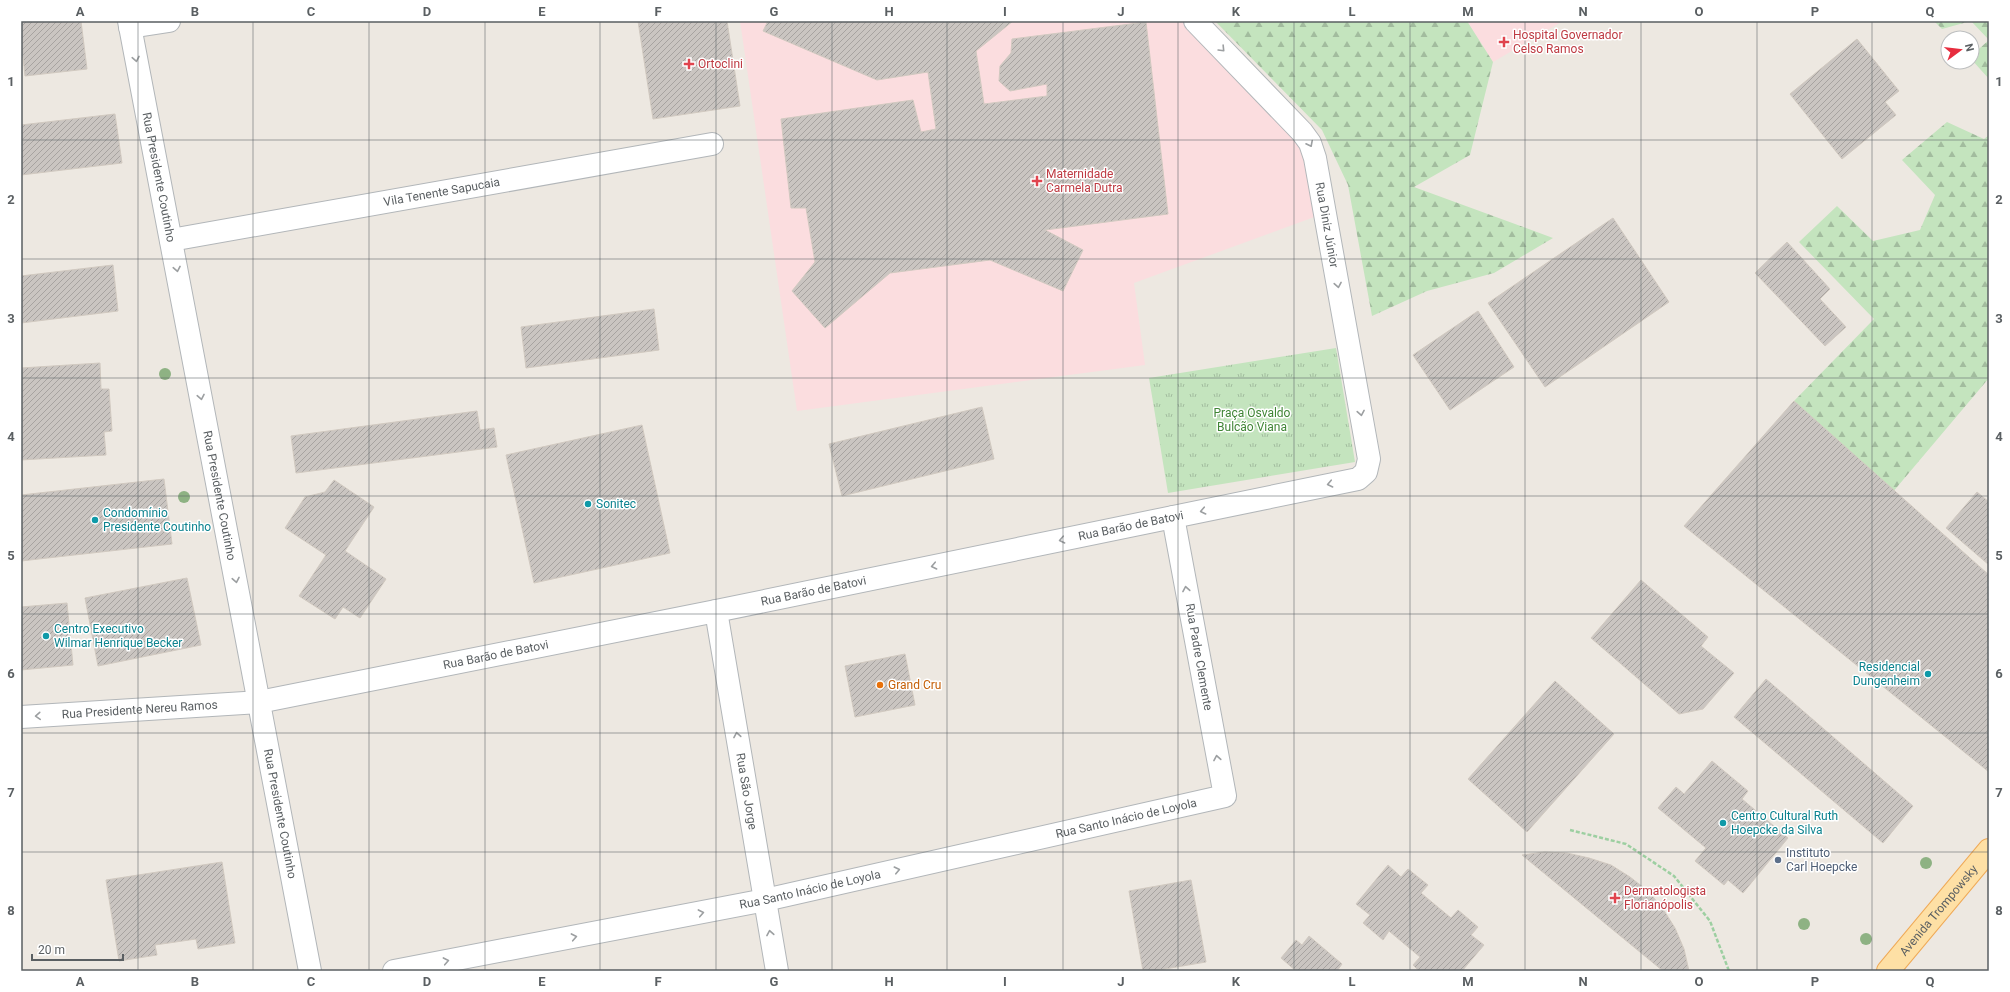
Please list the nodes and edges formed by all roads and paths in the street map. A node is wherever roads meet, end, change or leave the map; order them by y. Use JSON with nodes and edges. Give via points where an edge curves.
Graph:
{"nodes":[{"id":1,"x":169,"y":21,"type":"edge"},
{"id":2,"x":1195,"y":21,"type":"edge"},
{"id":3,"x":129,"y":24,"type":"edge"},
{"id":4,"x":712,"y":144,"type":"dead end"},
{"id":5,"x":171,"y":240,"type":"junction"},
{"id":6,"x":1366,"y":472,"type":"joint"},
{"id":7,"x":1173,"y":517,"type":"junction"},
{"id":8,"x":716,"y":611,"type":"junction"},
{"id":9,"x":259,"y":702,"type":"junction"},
{"id":10,"x":21,"y":718,"type":"edge"},
{"id":11,"x":1224,"y":796,"type":"joint"},
{"id":12,"x":1570,"y":830,"type":"dead end"},
{"id":13,"x":1989,"y":850,"type":"edge"},
{"id":14,"x":765,"y":900,"type":"junction"},
{"id":15,"x":310,"y":971,"type":"edge"},
{"id":16,"x":394,"y":971,"type":"edge"},
{"id":17,"x":777,"y":971,"type":"edge"},
{"id":18,"x":1729,"y":971,"type":"edge"},
{"id":19,"x":1888,"y":971,"type":"edge"}],
"edges":[{"from":1,"to":3,"type":"street"},
{"from":2,"to":6,"type":"street","name":"Rua Diniz Júnior","one_way":true,"via":[[1276,104],[1310,144],[1316,158],[1369,459]]},
{"from":3,"to":5,"type":"street","name":"Rua Presidente Coutinho","one_way":true},
{"from":4,"to":5,"type":"street","name":"Vila Tenente Sapucaia"},
{"from":5,"to":9,"type":"street","name":"Rua Presidente Coutinho","one_way":true},
{"from":6,"to":7,"type":"street","name":"Rua Barão de Batovi","one_way":true,"via":[[1358,479]]},
{"from":7,"to":8,"type":"street","name":"Rua Barão de Batovi","one_way":true},
{"from":11,"to":7,"type":"street","name":"Rua Padre Clemente","one_way":true},
{"from":8,"to":9,"type":"street","name":"Rua Barão de Batovi"},
{"from":14,"to":8,"type":"street","name":"Rua São Jorge","one_way":true},
{"from":9,"to":10,"type":"street","name":"Rua Presidente Nereu Ramos","one_way":true},
{"from":9,"to":15,"type":"street","name":"Rua Presidente Coutinho"},
{"from":14,"to":11,"type":"street","name":"Rua Santo Inácio de Loyola","one_way":true},
{"from":12,"to":18,"type":"path","via":[[1626,844],[1674,876],[1710,921]]},
{"from":13,"to":19,"type":"main road","name":"Avenida Trompowsky"},
{"from":16,"to":14,"type":"street","name":"Rua Santo Inácio de Loyola","one_way":true},
{"from":17,"to":14,"type":"street","name":"Rua São Jorge","one_way":true}]}
